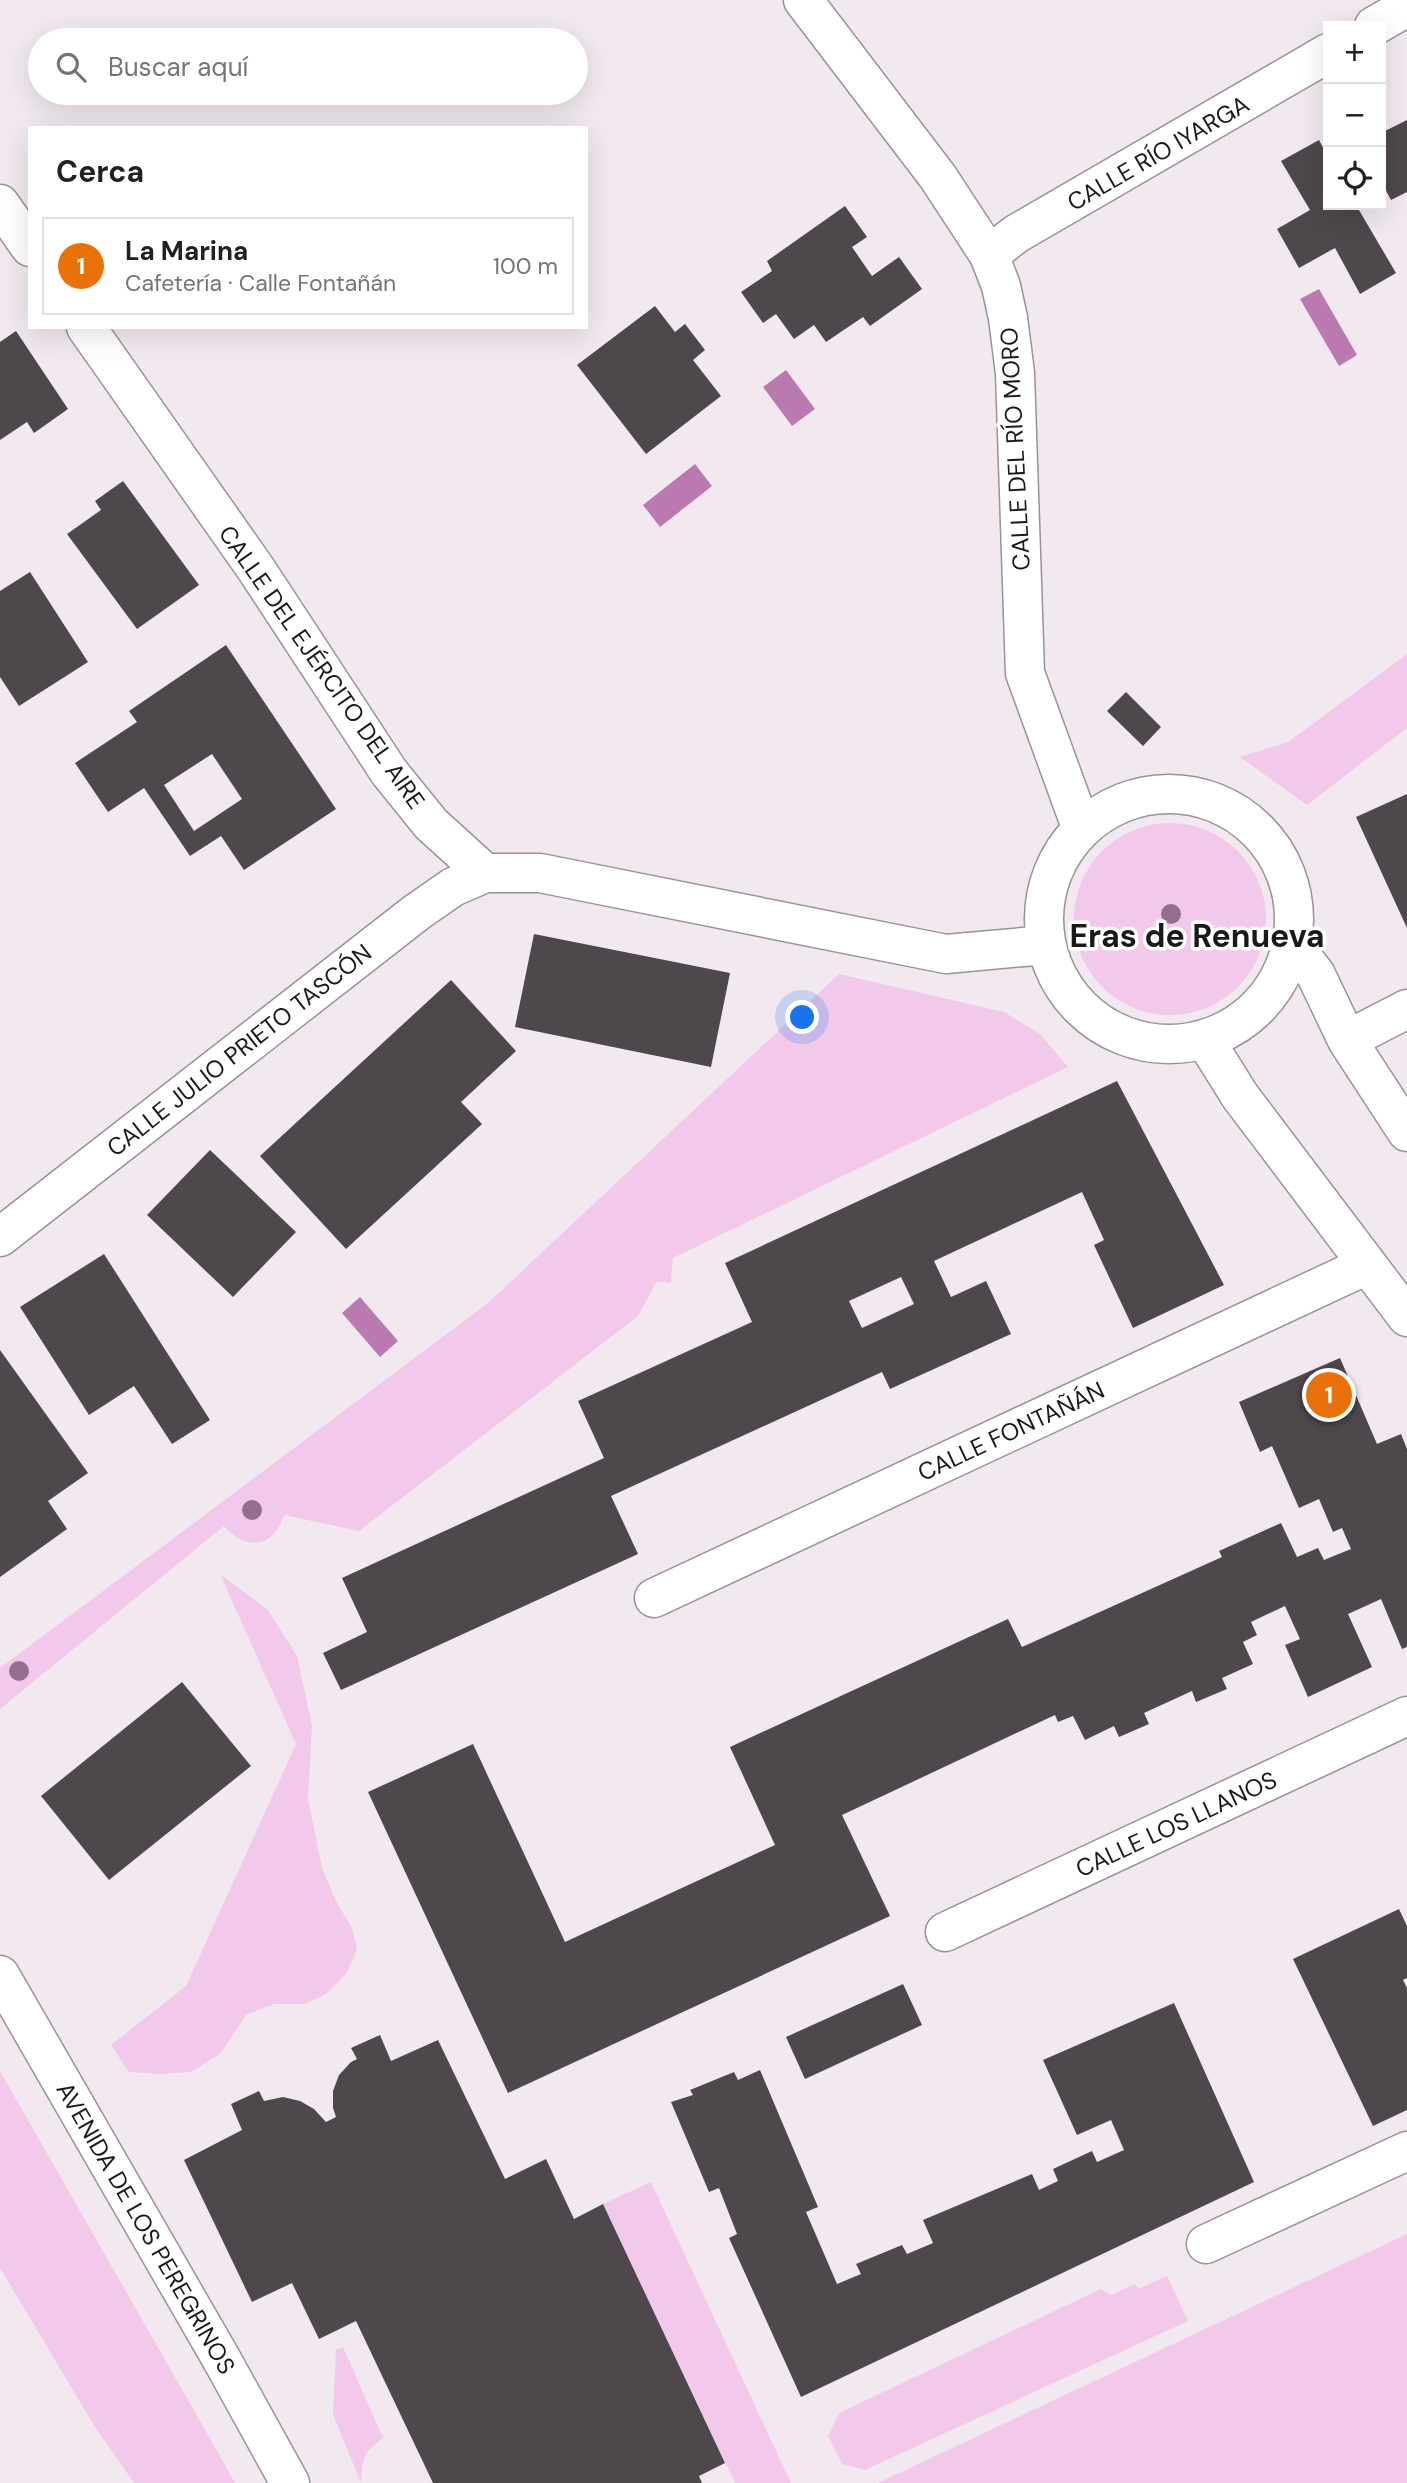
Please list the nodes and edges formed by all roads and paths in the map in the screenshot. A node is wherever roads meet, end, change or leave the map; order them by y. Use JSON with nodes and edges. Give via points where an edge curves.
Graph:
{"nodes":[{"id":1,"x":803,"y":0,"type":"edge"},
{"id":2,"x":1407,"y":7,"type":"edge"},
{"id":3,"x":1383,"y":21,"type":"edge"},
{"id":4,"x":1323,"y":56,"type":"edge"},
{"id":5,"x":0,"y":204,"type":"edge"},
{"id":6,"x":28,"y":244,"type":"edge"},
{"id":7,"x":989,"y":255,"type":"junction"},
{"id":8,"x":87,"y":329,"type":"edge"},
{"id":9,"x":1081,"y":827,"type":"junction"},
{"id":10,"x":485,"y":873,"type":"junction"},
{"id":11,"x":1291,"y":942,"type":"junction"},
{"id":12,"x":1046,"y":945,"type":"junction"},
{"id":13,"x":1407,"y":1009,"type":"edge"},
{"id":14,"x":1205,"y":1040,"type":"junction"},
{"id":15,"x":1346,"y":1040,"type":"junction"},
{"id":16,"x":1407,"y":1132,"type":"edge"},
{"id":17,"x":0,"y":1237,"type":"edge"},
{"id":18,"x":1367,"y":1265,"type":"junction"},
{"id":19,"x":1407,"y":1317,"type":"edge"},
{"id":20,"x":654,"y":1598,"type":"dead end"},
{"id":21,"x":1407,"y":1716,"type":"edge"},
{"id":22,"x":945,"y":1932,"type":"dead end"},
{"id":23,"x":0,"y":1975,"type":"edge"},
{"id":24,"x":1407,"y":2151,"type":"edge"},
{"id":25,"x":1206,"y":2244,"type":"dead end"},
{"id":26,"x":290,"y":2483,"type":"edge"}],
"edges":[{"from":1,"to":7,"type":"street","name":"CALLE DEL RÍO MORO","via":[[938,177]]},
{"from":2,"to":3,"type":"street"},
{"from":4,"to":7,"type":"street","name":"CALLE RÍO IYARGA","via":[[1016,234]]},
{"from":5,"to":6,"type":"street"},
{"from":7,"to":9,"type":"street","name":"CALLE DEL RÍO MORO","via":[[1004,297],[1015,373],[1025,673]]},
{"from":8,"to":10,"type":"street","name":"CALLE DEL EJÉRCITO DEL AIRE","via":[[256,569],[389,772],[431,824]]},
{"from":9,"to":11,"type":"street","via":[[1124,799],[1148,794],[1171,793],[1216,803],[1251,826],[1283,858],[1293,902]]},
{"from":9,"to":12,"type":"street","via":[[1060,860],[1047,895]]},
{"from":10,"to":12,"type":"street","via":[[540,873],[946,954]]},
{"from":10,"to":17,"type":"street","name":"CALLE JULIO PRIETO TASCÓN","via":[[453,887],[417,912]]},
{"from":11,"to":14,"type":"street","via":[[1278,980],[1258,1006],[1235,1026]]},
{"from":11,"to":15,"type":"street","via":[[1315,975]]},
{"from":12,"to":14,"type":"street","via":[[1071,995],[1095,1023],[1129,1039],[1165,1048]]},
{"from":13,"to":15,"type":"street"},
{"from":14,"to":18,"type":"street","via":[[1240,1096]]},
{"from":15,"to":16,"type":"street"},
{"from":18,"to":19,"type":"street"},
{"from":18,"to":20,"type":"street","name":"CALLE FONTAÑÁN"},
{"from":21,"to":22,"type":"street","name":"CALLE LOS LLANOS"},
{"from":23,"to":26,"type":"street","name":"AVENIDA DE LOS PEREGRINOS"},
{"from":24,"to":25,"type":"street"}]}
